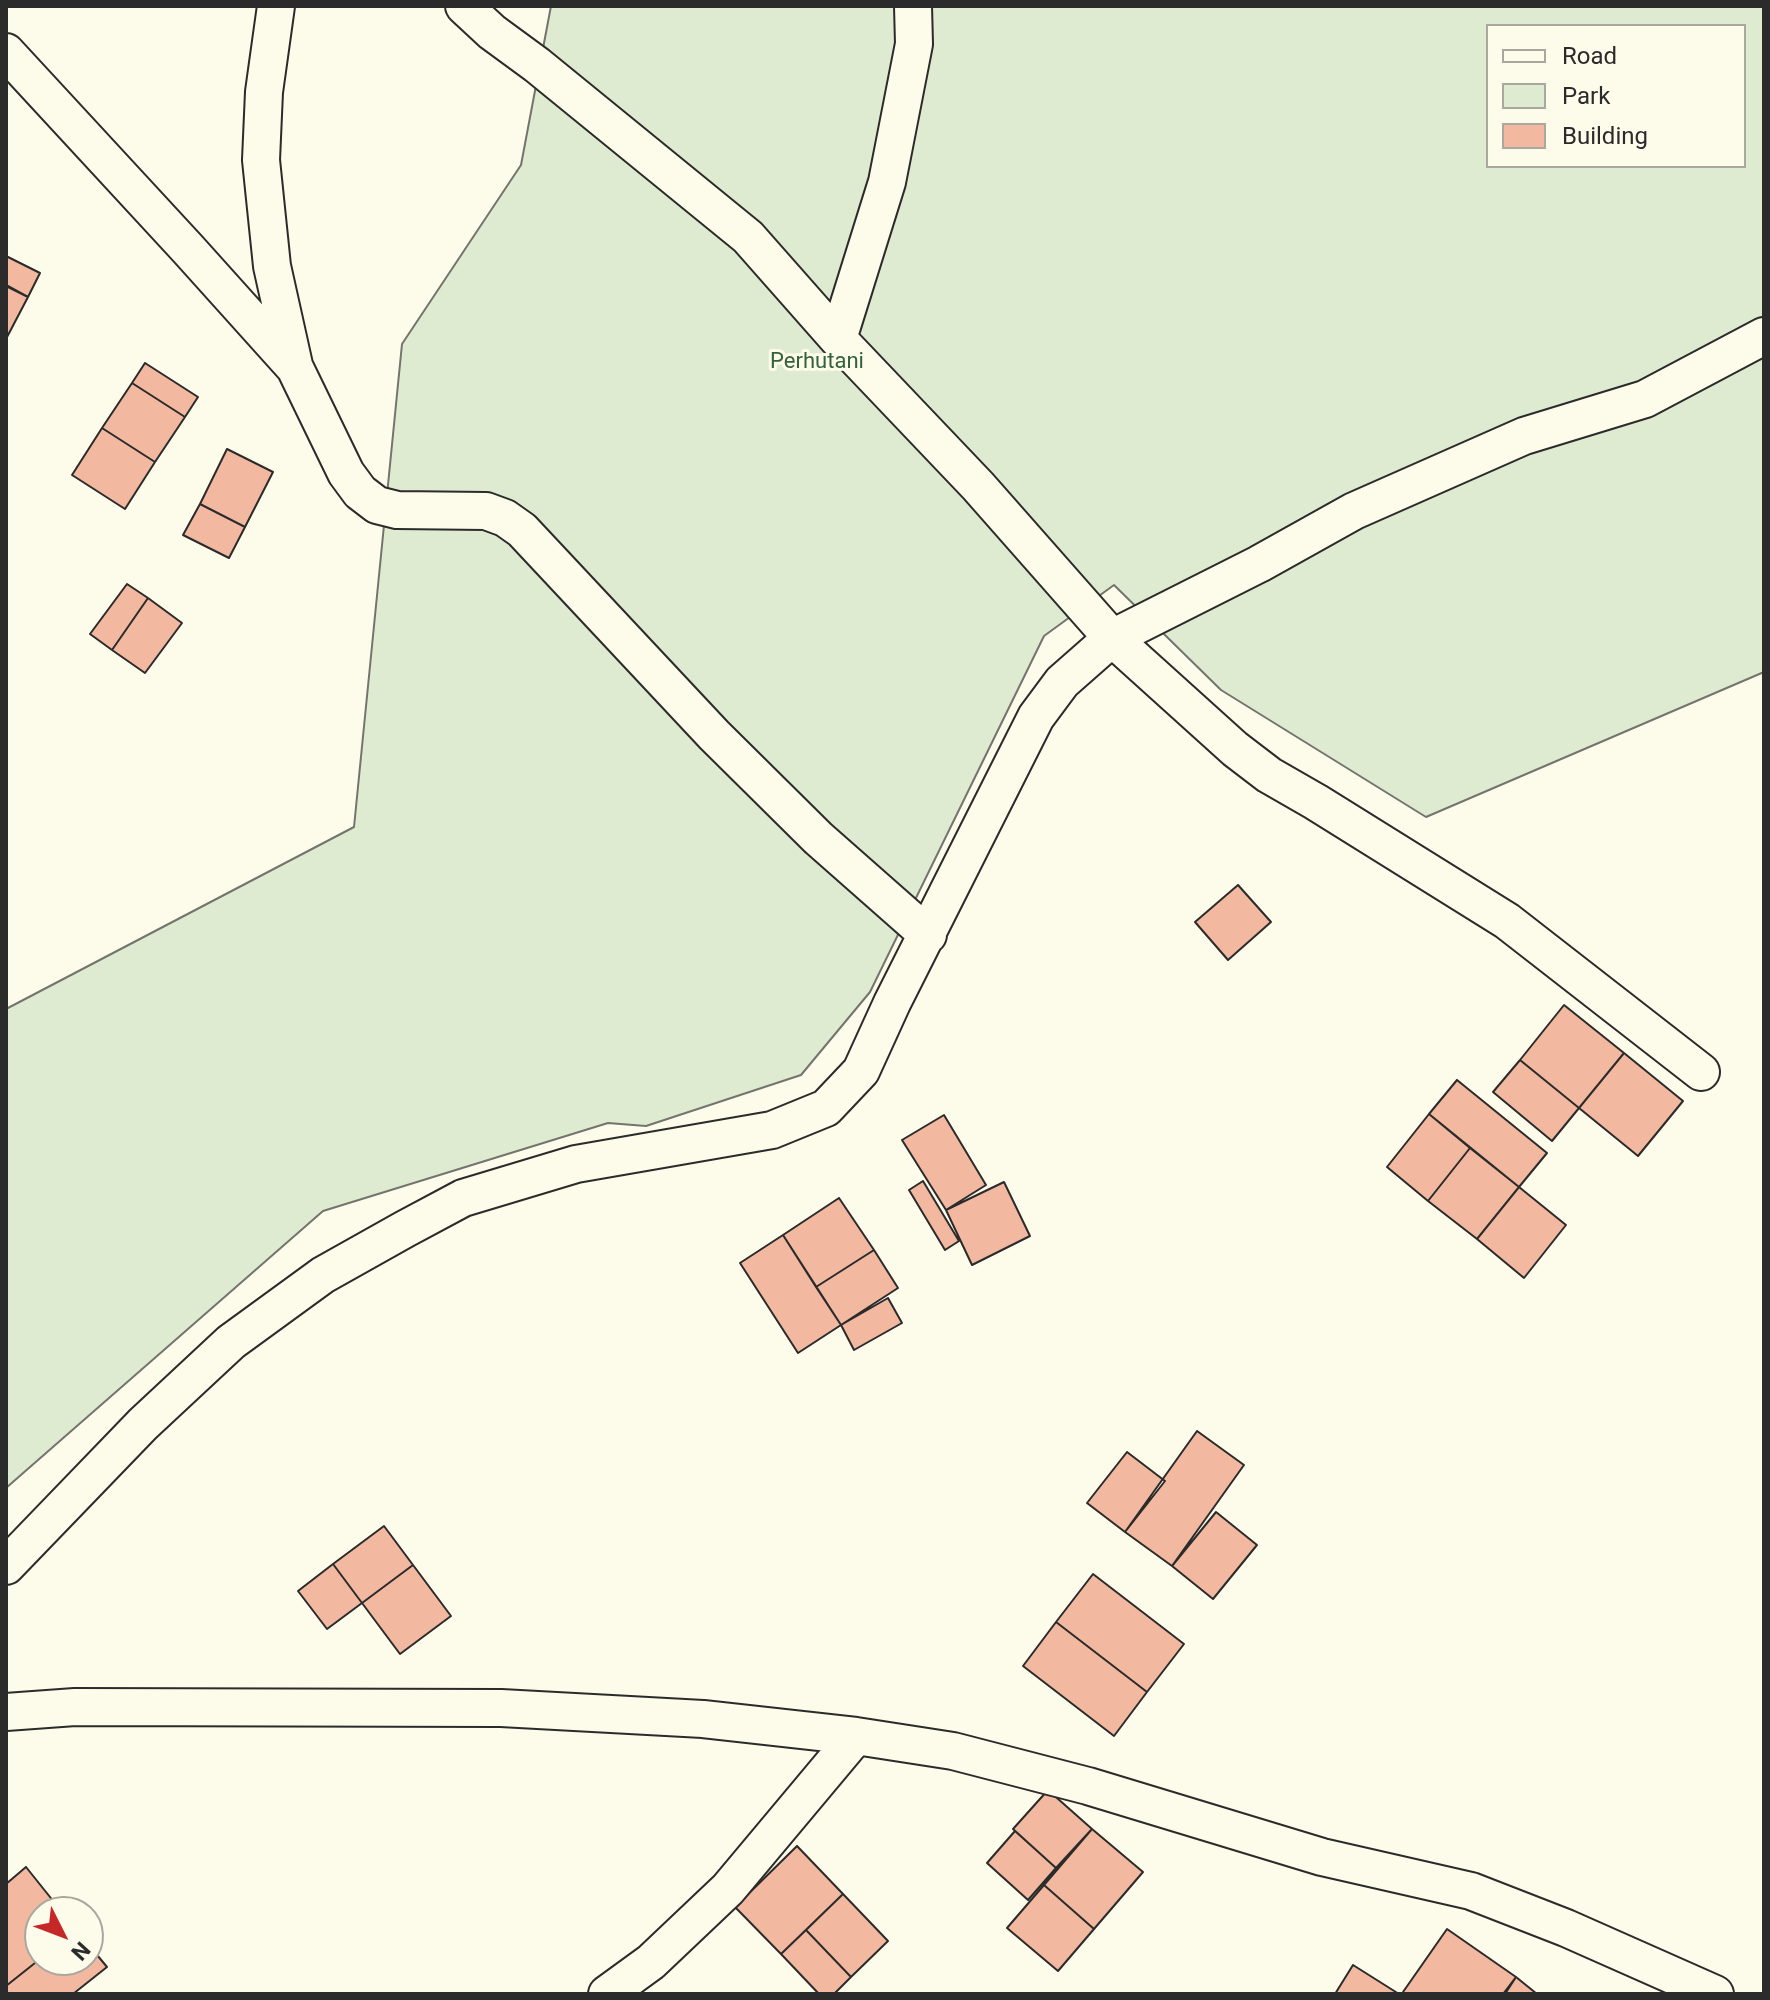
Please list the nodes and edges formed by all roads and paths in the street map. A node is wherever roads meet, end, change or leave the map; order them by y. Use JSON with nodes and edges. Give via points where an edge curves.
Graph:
{"nodes":[{"id":1,"x":276,"y":6,"type":"edge"},
{"id":2,"x":464,"y":6,"type":"edge"},
{"id":3,"x":913,"y":6,"type":"edge"},
{"id":4,"x":6,"y":52,"type":"edge"},
{"id":5,"x":1764,"y":336,"type":"edge"},
{"id":6,"x":838,"y":339,"type":"junction"},
{"id":7,"x":295,"y":368,"type":"junction"},
{"id":8,"x":1112,"y":638,"type":"junction"},
{"id":9,"x":928,"y":935,"type":"junction"},
{"id":10,"x":1701,"y":1072,"type":"dead end"},
{"id":11,"x":6,"y":1566,"type":"edge"},
{"id":12,"x":6,"y":1712,"type":"edge"},
{"id":13,"x":856,"y":1736,"type":"junction"},
{"id":14,"x":607,"y":1994,"type":"edge"},
{"id":15,"x":1715,"y":1994,"type":"edge"}],
"edges":[{"from":1,"to":7,"type":"street","via":[[261,160],[272,266]]},
{"from":2,"to":6,"type":"street","via":[[748,237]]},
{"from":3,"to":6,"type":"street","via":[[914,44],[887,182]]},
{"from":4,"to":7,"type":"street"},
{"from":5,"to":8,"type":"street","via":[[1645,399],[1524,436],[1354,511]]},
{"from":6,"to":8,"type":"street"},
{"from":7,"to":9,"type":"street","via":[[346,473],[368,500],[397,510],[486,511],[522,530],[724,745]]},
{"from":8,"to":9,"type":"street","via":[[1062,682],[1036,717]]},
{"from":8,"to":10,"type":"street","via":[[1269,775],[1507,921]]},
{"from":9,"to":11,"type":"street","via":[[861,1071],[826,1108],[772,1130],[576,1164],[463,1198],[364,1252],[231,1342]]},
{"from":12,"to":13,"type":"street","via":[[75,1707],[501,1708],[703,1719]]},
{"from":13,"to":14,"type":"street","via":[[728,1889],[651,1962]]},
{"from":13,"to":15,"type":"street","via":[[953,1751],[1322,1857],[1471,1891]]}]}
